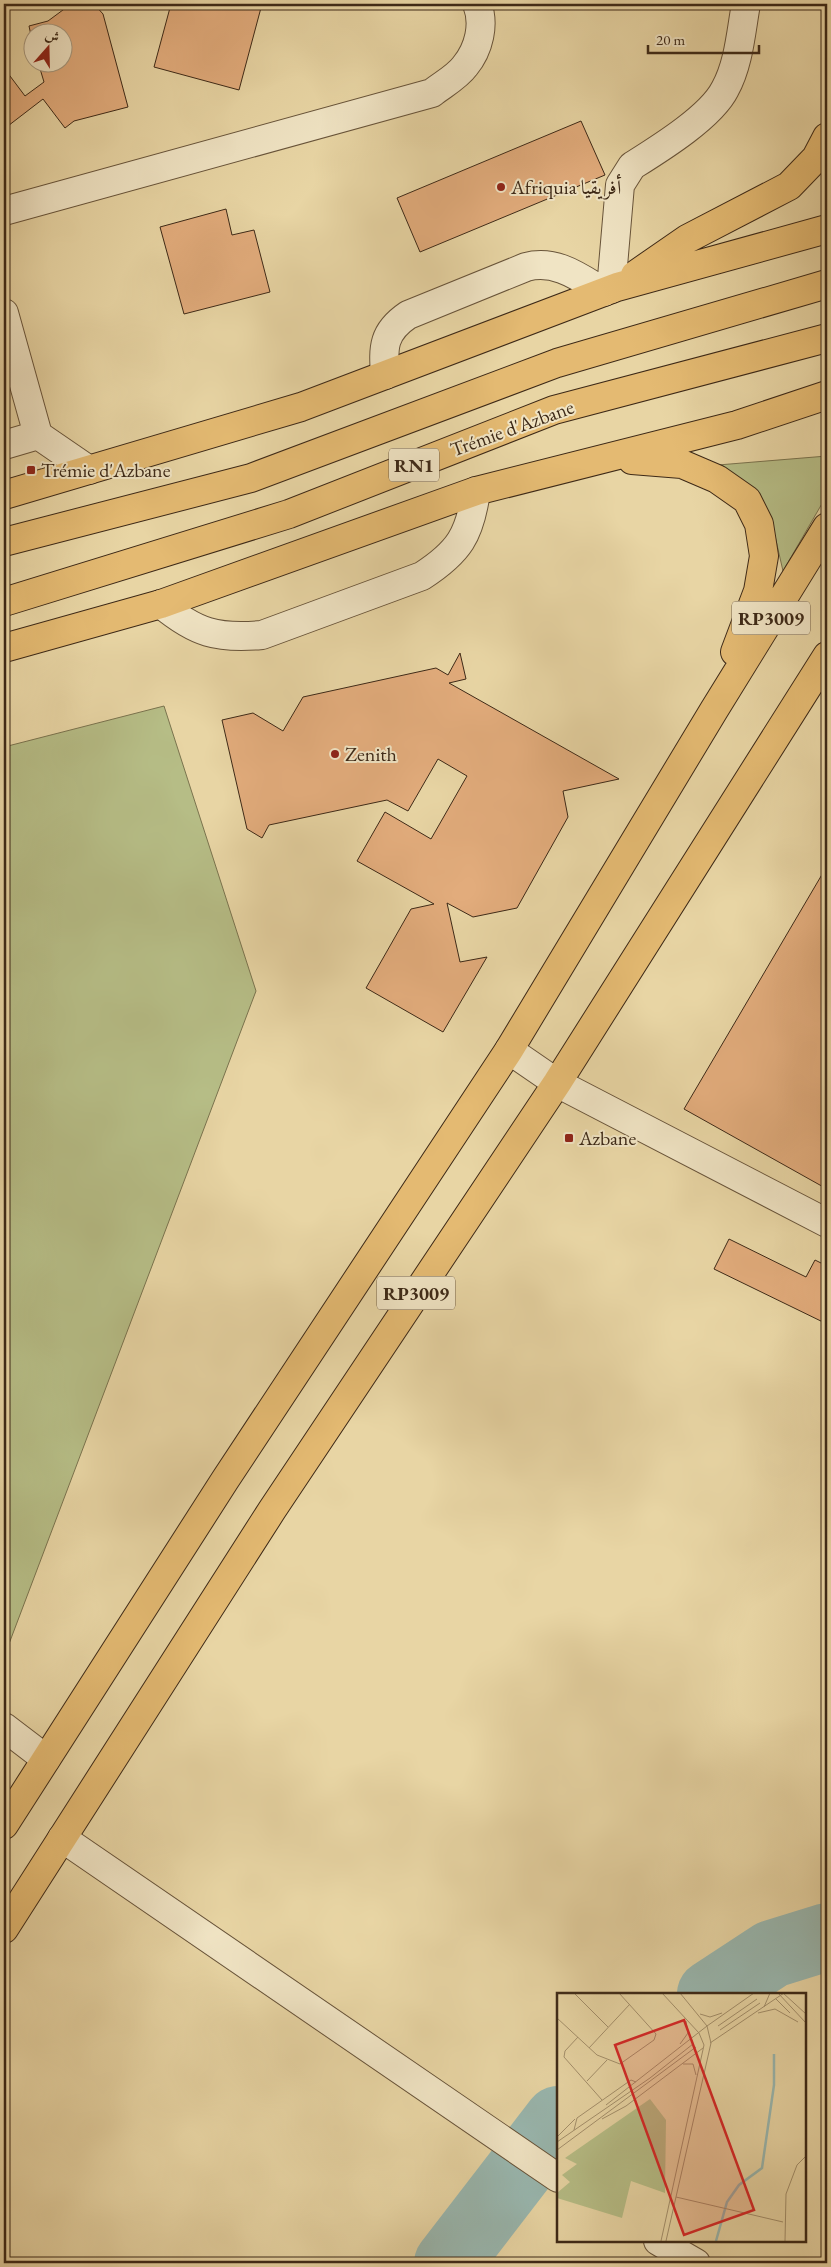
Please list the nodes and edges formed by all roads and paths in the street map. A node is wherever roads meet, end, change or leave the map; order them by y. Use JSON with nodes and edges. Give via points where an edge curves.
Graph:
{"nodes":[{"id":1,"x":476,"y":4,"type":"edge"},
{"id":2,"x":746,"y":4,"type":"edge"},
{"id":3,"x":827,"y":137,"type":"edge"},
{"id":4,"x":4,"y":211,"type":"edge"},
{"id":5,"x":827,"y":229,"type":"edge"},
{"id":6,"x":827,"y":284,"type":"edge"},
{"id":7,"x":611,"y":289,"type":"junction"},
{"id":8,"x":4,"y":313,"type":"edge"},
{"id":9,"x":827,"y":338,"type":"edge"},
{"id":10,"x":385,"y":374,"type":"junction"},
{"id":11,"x":827,"y":396,"type":"edge"},
{"id":12,"x":38,"y":434,"type":"junction"},
{"id":13,"x":4,"y":444,"type":"edge"},
{"id":14,"x":612,"y":458,"type":"junction"},
{"id":15,"x":89,"y":470,"type":"junction"},
{"id":16,"x":476,"y":491,"type":"junction"},
{"id":17,"x":4,"y":495,"type":"edge"},
{"id":18,"x":827,"y":527,"type":"edge"},
{"id":19,"x":4,"y":542,"type":"edge"},
{"id":20,"x":4,"y":602,"type":"edge"},
{"id":21,"x":161,"y":604,"type":"junction"},
{"id":22,"x":4,"y":648,"type":"edge"},
{"id":23,"x":827,"y":656,"type":"edge"},
{"id":24,"x":714,"y":710,"type":"junction"},
{"id":25,"x":509,"y":1050,"type":"junction"},
{"id":26,"x":557,"y":1083,"type":"junction"},
{"id":27,"x":827,"y":1223,"type":"edge"},
{"id":28,"x":4,"y":1726,"type":"edge"},
{"id":29,"x":46,"y":1759,"type":"junction"},
{"id":30,"x":4,"y":1825,"type":"edge"},
{"id":31,"x":62,"y":1838,"type":"junction"},
{"id":32,"x":4,"y":1929,"type":"edge"},
{"id":33,"x":557,"y":2177,"type":"edge"},
{"id":34,"x":660,"y":2242,"type":"edge"},
{"id":35,"x":696,"y":2263,"type":"edge"}],
"edges":[{"from":1,"to":4,"type":"street","via":[[482,15],[478,44],[465,67],[432,93]]},
{"from":2,"to":7,"type":"street","via":[[733,72],[725,90],[699,118],[632,166],[620,185]]},
{"from":3,"to":7,"type":"main road","via":[[816,158],[789,186],[687,239]]},
{"from":5,"to":7,"type":"main road"},
{"from":6,"to":19,"type":"main road","number":"RN1","via":[[557,363],[251,478]]},
{"from":7,"to":10,"type":"main road"},
{"from":7,"to":10,"type":"street","via":[[557,266],[526,267],[398,322],[385,343]]},
{"from":8,"to":12,"type":"street"},
{"from":9,"to":20,"type":"main road","name":"Trémie d'Azbane","number":"RN1","via":[[554,410],[290,514]]},
{"from":10,"to":15,"type":"main road","via":[[301,406]]},
{"from":11,"to":14,"type":"main road","via":[[737,425]]},
{"from":12,"to":13,"type":"street"},
{"from":12,"to":15,"type":"street"},
{"from":14,"to":16,"type":"main road"},
{"from":14,"to":24,"type":"main road","via":[[682,464],[717,479],[747,500],[759,524],[764,556],[758,591]]},
{"from":15,"to":17,"type":"main road"},
{"from":16,"to":21,"type":"main road"},
{"from":16,"to":21,"type":"street","via":[[469,526],[461,542],[444,562],[422,576],[262,635],[235,637],[207,632],[182,621]]},
{"from":18,"to":24,"type":"main road","number":"RP3009"},
{"from":21,"to":22,"type":"main road"},
{"from":23,"to":26,"type":"main road","number":"RP3009"},
{"from":24,"to":25,"type":"main road","number":"RP3009"},
{"from":25,"to":26,"type":"street"},
{"from":25,"to":29,"type":"main road","number":"RP3009","via":[[225,1480]]},
{"from":26,"to":27,"type":"street"},
{"from":26,"to":31,"type":"main road","number":"RP3009","via":[[272,1510]]},
{"from":28,"to":29,"type":"street"},
{"from":29,"to":30,"type":"main road","number":"RP3009"},
{"from":31,"to":32,"type":"main road","number":"RP3009"},
{"from":31,"to":33,"type":"street"},
{"from":34,"to":35,"type":"street"}]}
